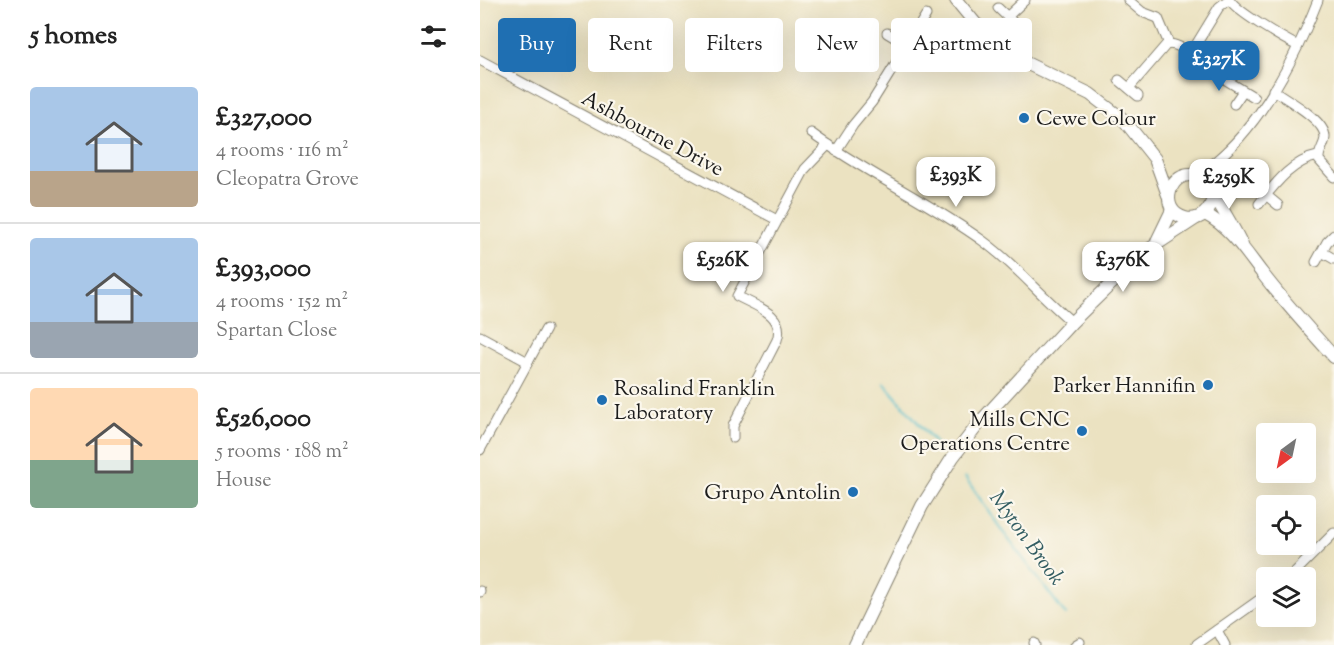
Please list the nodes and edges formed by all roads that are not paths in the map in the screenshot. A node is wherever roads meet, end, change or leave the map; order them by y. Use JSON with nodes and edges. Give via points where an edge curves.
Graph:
{"nodes":[{"id":1,"x":956,"y":0,"type":"edge"},
{"id":2,"x":1025,"y":0,"type":"edge"},
{"id":3,"x":1128,"y":0,"type":"edge"},
{"id":4,"x":1229,"y":0,"type":"edge"},
{"id":5,"x":1318,"y":0,"type":"edge"},
{"id":6,"x":998,"y":8,"type":"dead end"},
{"id":7,"x":926,"y":15,"type":"dead end"},
{"id":8,"x":1007,"y":16,"type":"joint"},
{"id":9,"x":924,"y":18,"type":"edge"},
{"id":10,"x":887,"y":33,"type":"dead end"},
{"id":11,"x":891,"y":35,"type":"edge"},
{"id":12,"x":1169,"y":44,"type":"junction"},
{"id":13,"x":1298,"y":46,"type":"junction"},
{"id":14,"x":1191,"y":50,"type":"junction"},
{"id":15,"x":480,"y":60,"type":"edge"},
{"id":16,"x":891,"y":72,"type":"edge"},
{"id":17,"x":1119,"y":80,"type":"dead end"},
{"id":18,"x":1129,"y":88,"type":"junction"},
{"id":19,"x":1273,"y":90,"type":"junction"},
{"id":20,"x":1243,"y":91,"type":"junction"},
{"id":21,"x":1138,"y":96,"type":"dead end"},
{"id":22,"x":1254,"y":97,"type":"dead end"},
{"id":23,"x":1234,"y":104,"type":"dead end"},
{"id":24,"x":811,"y":133,"type":"dead end"},
{"id":25,"x":1329,"y":134,"type":"edge"},
{"id":26,"x":832,"y":148,"type":"junction"},
{"id":27,"x":1318,"y":156,"type":"junction"},
{"id":28,"x":1155,"y":159,"type":"junction"},
{"id":29,"x":1215,"y":162,"type":"junction"},
{"id":30,"x":1187,"y":176,"type":"junction"},
{"id":31,"x":1334,"y":177,"type":"edge"},
{"id":32,"x":1207,"y":182,"type":"junction"},
{"id":33,"x":1168,"y":195,"type":"junction"},
{"id":34,"x":1213,"y":195,"type":"junction"},
{"id":35,"x":1266,"y":195,"type":"junction"},
{"id":36,"x":1259,"y":204,"type":"dead end"},
{"id":37,"x":1278,"y":205,"type":"dead end"},
{"id":38,"x":1172,"y":210,"type":"junction"},
{"id":39,"x":1200,"y":216,"type":"junction"},
{"id":40,"x":777,"y":220,"type":"junction"},
{"id":41,"x":1334,"y":236,"type":"edge"},
{"id":42,"x":1242,"y":245,"type":"junction"},
{"id":43,"x":1151,"y":248,"type":"junction"},
{"id":44,"x":1322,"y":252,"type":"junction"},
{"id":45,"x":1334,"y":259,"type":"edge"},
{"id":46,"x":1316,"y":262,"type":"dead end"},
{"id":47,"x":1072,"y":322,"type":"junction"},
{"id":48,"x":546,"y":329,"type":"dead end"},
{"id":49,"x":480,"y":336,"type":"edge"},
{"id":50,"x":1334,"y":357,"type":"edge"},
{"id":51,"x":528,"y":362,"type":"junction"},
{"id":52,"x":733,"y":438,"type":"dead end"},
{"id":53,"x":480,"y":450,"type":"edge"},
{"id":54,"x":1334,"y":533,"type":"edge"},
{"id":55,"x":1300,"y":567,"type":"edge"},
{"id":56,"x":1256,"y":602,"type":"edge"},
{"id":57,"x":1217,"y":630,"type":"junction"},
{"id":58,"x":1197,"y":644,"type":"edge"},
{"id":59,"x":855,"y":645,"type":"edge"},
{"id":60,"x":1225,"y":645,"type":"edge"}],
"edges":[{"from":1,"to":28,"type":"street","via":[[986,33],[1016,57],[1109,107]]},
{"from":2,"to":8,"type":"street"},
{"from":3,"to":12,"type":"street","via":[[1142,12],[1158,18]]},
{"from":4,"to":13,"type":"street","via":[[1270,32]]},
{"from":4,"to":14,"type":"street","via":[[1219,7]]},
{"from":5,"to":13,"type":"street"},
{"from":6,"to":8,"type":"street"},
{"from":7,"to":9,"type":"street"},
{"from":10,"to":11,"type":"street"},
{"from":12,"to":14,"type":"street"},
{"from":12,"to":18,"type":"street"},
{"from":13,"to":19,"type":"street"},
{"from":14,"to":20,"type":"street"},
{"from":15,"to":40,"type":"street","name":"Ashbourne Drive"},
{"from":16,"to":26,"type":"street","via":[[873,102]]},
{"from":17,"to":18,"type":"street"},
{"from":18,"to":21,"type":"street"},
{"from":19,"to":25,"type":"street"},
{"from":19,"to":29,"type":"street","via":[[1245,132]]},
{"from":20,"to":22,"type":"street"},
{"from":20,"to":23,"type":"street"},
{"from":24,"to":26,"type":"street"},
{"from":25,"to":27,"type":"street"},
{"from":26,"to":40,"type":"street","via":[[805,169]]},
{"from":26,"to":47,"type":"street","via":[[982,240]]},
{"from":27,"to":31,"type":"street"},
{"from":27,"to":35,"type":"street","via":[[1296,165]]},
{"from":28,"to":30,"type":"street"},
{"from":28,"to":33,"type":"street"},
{"from":29,"to":30,"type":"street"},
{"from":29,"to":32,"type":"street"},
{"from":30,"to":32,"type":"street"},
{"from":30,"to":33,"type":"street","via":[[1173,183]]},
{"from":32,"to":34,"type":"street"},
{"from":33,"to":38,"type":"street"},
{"from":34,"to":39,"type":"street","via":[[1210,207]]},
{"from":34,"to":42,"type":"street"},
{"from":35,"to":36,"type":"street"},
{"from":35,"to":37,"type":"street"},
{"from":38,"to":39,"type":"street","via":[[1181,217]]},
{"from":38,"to":43,"type":"street"},
{"from":39,"to":42,"type":"street","via":[[1216,219]]},
{"from":39,"to":43,"type":"street"},
{"from":40,"to":52,"type":"street","via":[[737,296],[773,316],[780,329],[733,426]]},
{"from":41,"to":44,"type":"street"},
{"from":42,"to":50,"type":"street"},
{"from":43,"to":47,"type":"street"},
{"from":44,"to":45,"type":"street"},
{"from":44,"to":46,"type":"street"},
{"from":47,"to":59,"type":"street","via":[[980,422],[943,471],[911,525]]},
{"from":48,"to":51,"type":"street"},
{"from":49,"to":51,"type":"street"},
{"from":51,"to":53,"type":"street"},
{"from":54,"to":55,"type":"street"},
{"from":56,"to":57,"type":"street"},
{"from":57,"to":58,"type":"street"},
{"from":57,"to":60,"type":"street"}]}
